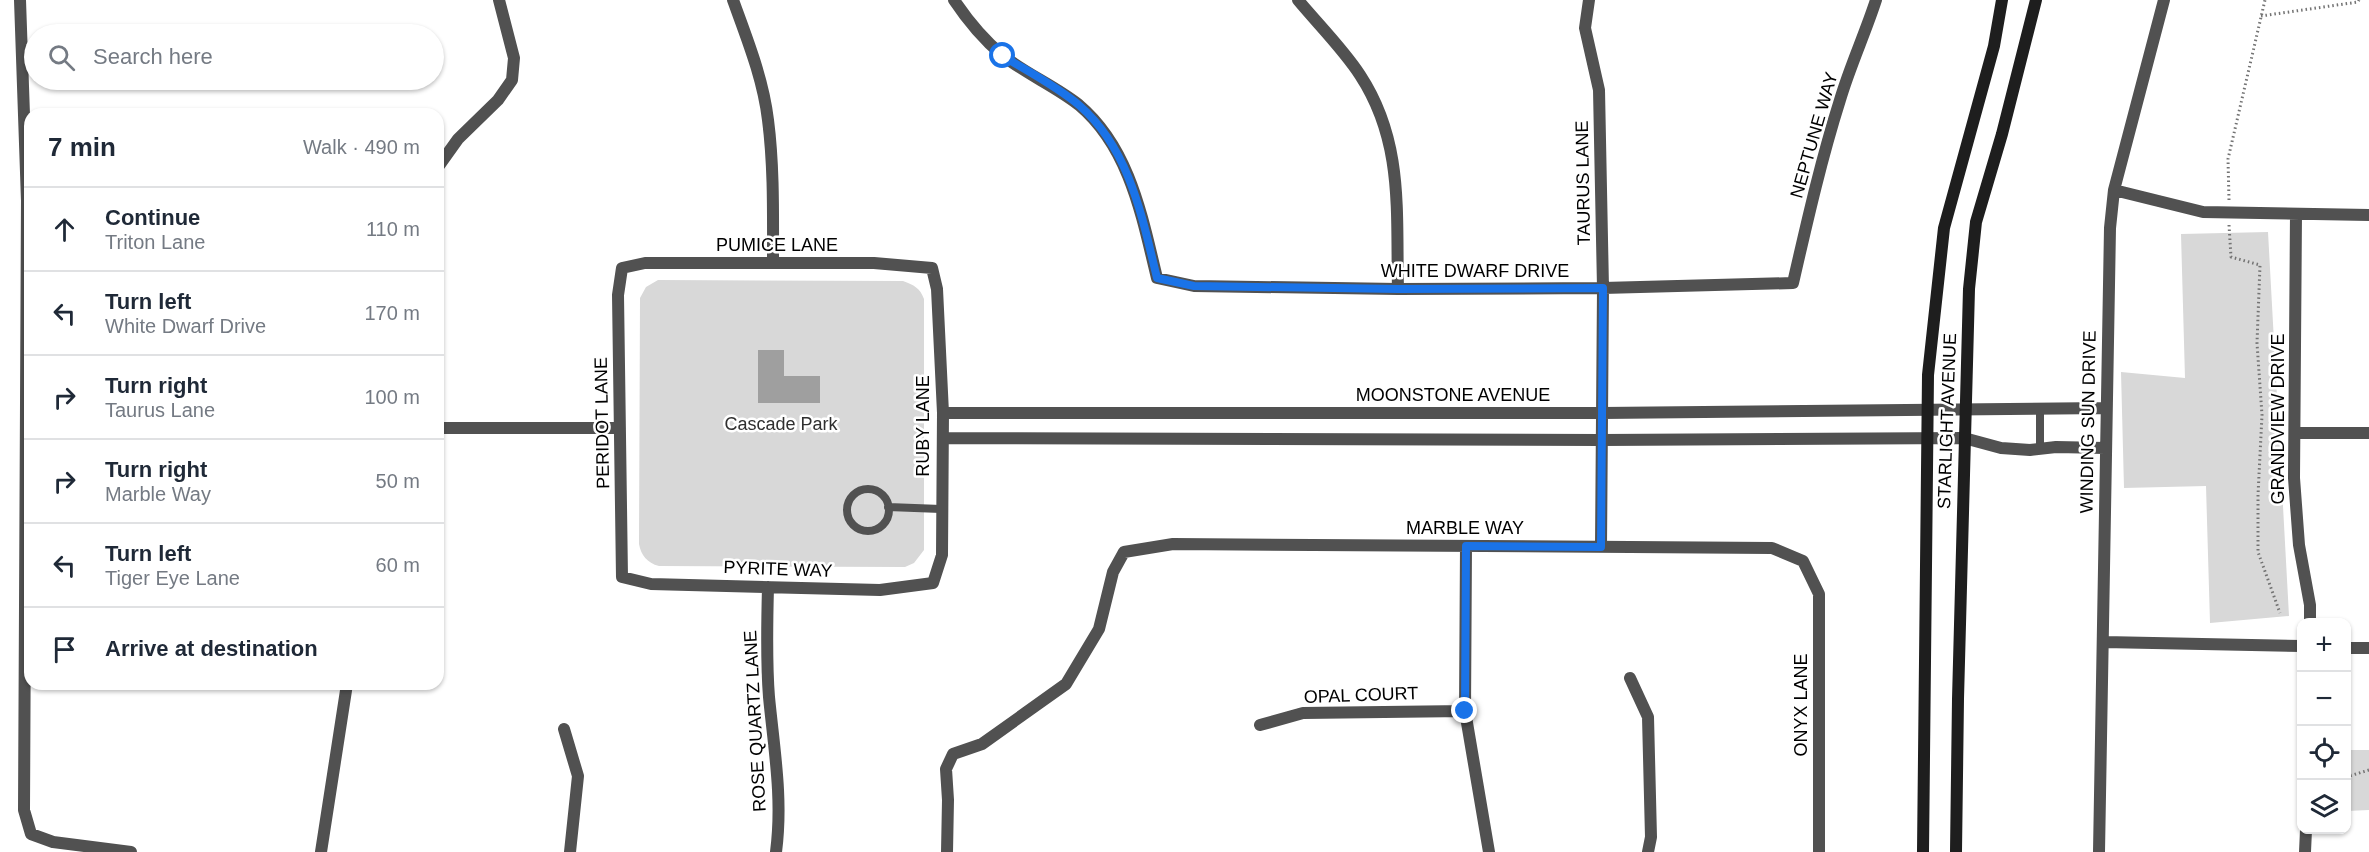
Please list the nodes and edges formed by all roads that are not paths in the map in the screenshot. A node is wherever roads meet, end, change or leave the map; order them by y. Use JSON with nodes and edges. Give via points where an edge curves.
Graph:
{"nodes":[{"id":1,"x":20,"y":0,"type":"edge"},
{"id":2,"x":499,"y":0,"type":"edge"},
{"id":3,"x":733,"y":0,"type":"edge"},
{"id":4,"x":954,"y":0,"type":"edge"},
{"id":5,"x":1298,"y":0,"type":"edge"},
{"id":6,"x":1589,"y":0,"type":"edge"},
{"id":7,"x":1876,"y":0,"type":"edge"},
{"id":8,"x":2002,"y":0,"type":"edge"},
{"id":9,"x":2036,"y":0,"type":"edge"},
{"id":10,"x":2164,"y":0,"type":"edge"},
{"id":11,"x":24,"y":89,"type":"edge"},
{"id":12,"x":24,"y":90,"type":"edge"},
{"id":13,"x":25,"y":108,"type":"edge"},
{"id":14,"x":444,"y":159,"type":"edge"},
{"id":15,"x":2114,"y":190,"type":"junction"},
{"id":16,"x":2296,"y":214,"type":"junction"},
{"id":17,"x":2369,"y":214,"type":"edge"},
{"id":18,"x":773,"y":263,"type":"junction"},
{"id":19,"x":622,"y":268,"type":"joint"},
{"id":20,"x":932,"y":268,"type":"joint"},
{"id":21,"x":1793,"y":283,"type":"joint"},
{"id":22,"x":1603,"y":288,"type":"junction"},
{"id":23,"x":1398,"y":289,"type":"junction"},
{"id":24,"x":2106,"y":408,"type":"junction"},
{"id":25,"x":2040,"y":409,"type":"junction"},
{"id":26,"x":1928,"y":411,"type":"junction"},
{"id":27,"x":1964,"y":411,"type":"junction"},
{"id":28,"x":942,"y":412,"type":"junction"},
{"id":29,"x":1602,"y":413,"type":"junction"},
{"id":30,"x":444,"y":428,"type":"edge"},
{"id":31,"x":620,"y":428,"type":"junction"},
{"id":32,"x":2296,"y":433,"type":"junction"},
{"id":33,"x":2369,"y":434,"type":"edge"},
{"id":34,"x":942,"y":438,"type":"junction"},
{"id":35,"x":1928,"y":438,"type":"junction"},
{"id":36,"x":1964,"y":438,"type":"junction"},
{"id":37,"x":1602,"y":441,"type":"junction"},
{"id":38,"x":2105,"y":448,"type":"junction"},
{"id":39,"x":2040,"y":449,"type":"junction"},
{"id":40,"x":888,"y":507,"type":"junction"},
{"id":41,"x":941,"y":509,"type":"junction"},
{"id":42,"x":1466,"y":546,"type":"junction"},
{"id":43,"x":1601,"y":547,"type":"junction"},
{"id":44,"x":1803,"y":561,"type":"joint"},
{"id":45,"x":622,"y":577,"type":"joint"},
{"id":46,"x":933,"y":583,"type":"joint"},
{"id":47,"x":768,"y":587,"type":"junction"},
{"id":48,"x":2309,"y":618,"type":"edge"},
{"id":49,"x":2104,"y":642,"type":"junction"},
{"id":50,"x":2297,"y":646,"type":"edge"},
{"id":51,"x":2351,"y":648,"type":"edge"},
{"id":52,"x":2369,"y":648,"type":"edge"},
{"id":53,"x":1630,"y":678,"type":"dead end"},
{"id":54,"x":27,"y":690,"type":"edge"},
{"id":55,"x":346,"y":690,"type":"edge"},
{"id":56,"x":1465,"y":711,"type":"junction"},
{"id":57,"x":1260,"y":725,"type":"dead end"},
{"id":58,"x":564,"y":729,"type":"dead end"},
{"id":59,"x":2306,"y":834,"type":"edge"},
{"id":60,"x":131,"y":852,"type":"edge"},
{"id":61,"x":321,"y":852,"type":"edge"},
{"id":62,"x":570,"y":852,"type":"edge"},
{"id":63,"x":776,"y":852,"type":"edge"},
{"id":64,"x":947,"y":852,"type":"edge"},
{"id":65,"x":1489,"y":852,"type":"edge"},
{"id":66,"x":1648,"y":852,"type":"edge"},
{"id":67,"x":1819,"y":852,"type":"edge"},
{"id":68,"x":1923,"y":852,"type":"edge"},
{"id":69,"x":1956,"y":852,"type":"edge"},
{"id":70,"x":2099,"y":852,"type":"edge"},
{"id":71,"x":2305,"y":852,"type":"edge"}],
"edges":[{"from":1,"to":11,"type":"street"},
{"from":2,"to":14,"type":"street","via":[[514,57],[512,80]]},
{"from":3,"to":18,"type":"street","via":[[758,68],[768,118],[773,172]]},
{"from":4,"to":23,"type":"street","name":"WHITE DWARF DRIVE","via":[[973,28],[1003,56],[1080,106],[1104,134],[1128,171],[1157,278],[1194,286]]},
{"from":5,"to":23,"type":"street","via":[[1360,74],[1387,129],[1395,172]]},
{"from":6,"to":22,"type":"street","name":"TAURUS LANE","via":[[1585,28],[1599,90]]},
{"from":7,"to":21,"type":"street","name":"NEPTUNE WAY","via":[[1837,109]]},
{"from":8,"to":26,"type":"street","name":"STARLIGHT AVENUE","via":[[1994,46],[1944,228],[1928,375]]},
{"from":9,"to":27,"type":"street","name":"STARLIGHT AVENUE","via":[[1976,222]]},
{"from":10,"to":15,"type":"street","name":"WINDING SUN DRIVE"},
{"from":12,"to":13,"type":"street"},
{"from":15,"to":16,"type":"street","via":[[2203,212]]},
{"from":15,"to":24,"type":"street","name":"WINDING SUN DRIVE"},
{"from":16,"to":17,"type":"street"},
{"from":16,"to":32,"type":"street","name":"GRANDVIEW DRIVE"},
{"from":18,"to":19,"type":"street","name":"PUMICE LANE","via":[[645,263]]},
{"from":18,"to":20,"type":"street","name":"PUMICE LANE","via":[[874,263]]},
{"from":19,"to":31,"type":"street","name":"PERIDOT LANE","via":[[618,295]]},
{"from":20,"to":28,"type":"street","name":"RUBY LANE","via":[[937,289]]},
{"from":21,"to":22,"type":"street","name":"WHITE DWARF DRIVE"},
{"from":22,"to":23,"type":"street","name":"WHITE DWARF DRIVE"},
{"from":22,"to":29,"type":"street","name":"TAURUS LANE"},
{"from":24,"to":25,"type":"street","name":"MOONSTONE AVENUE"},
{"from":24,"to":38,"type":"street","name":"WINDING SUN DRIVE"},
{"from":25,"to":27,"type":"street","name":"MOONSTONE AVENUE"},
{"from":25,"to":39,"type":"lane"},
{"from":26,"to":27,"type":"street","name":"MOONSTONE AVENUE"},
{"from":26,"to":29,"type":"street","name":"MOONSTONE AVENUE"},
{"from":26,"to":35,"type":"street","name":"STARLIGHT AVENUE"},
{"from":27,"to":36,"type":"street","name":"STARLIGHT AVENUE"},
{"from":28,"to":29,"type":"street","name":"MOONSTONE AVENUE"},
{"from":28,"to":34,"type":"street","name":"RUBY LANE"},
{"from":29,"to":37,"type":"street","name":"TAURUS LANE"},
{"from":30,"to":31,"type":"street"},
{"from":31,"to":45,"type":"street","name":"PERIDOT LANE"},
{"from":32,"to":33,"type":"street"},
{"from":32,"to":48,"type":"street","name":"GRANDVIEW DRIVE","via":[[2298,534]]},
{"from":34,"to":37,"type":"street"},
{"from":34,"to":41,"type":"street","name":"RUBY LANE"},
{"from":35,"to":36,"type":"street"},
{"from":35,"to":37,"type":"street"},
{"from":35,"to":68,"type":"street","name":"STARLIGHT AVENUE"},
{"from":36,"to":39,"type":"street","via":[[2001,448]]},
{"from":36,"to":69,"type":"street","name":"STARLIGHT AVENUE"},
{"from":37,"to":43,"type":"street","name":"TAURUS LANE"},
{"from":38,"to":39,"type":"street"},
{"from":38,"to":49,"type":"street","name":"WINDING SUN DRIVE"},
{"from":40,"to":40,"type":"lane","via":[[882,495],[863,490],[848,503],[848,517],[856,528],[869,531],[882,525]]},
{"from":40,"to":41,"type":"lane"},
{"from":41,"to":46,"type":"street","name":"RUBY LANE","via":[[942,555]]},
{"from":42,"to":43,"type":"street","name":"MARBLE WAY"},
{"from":42,"to":56,"type":"street"},
{"from":42,"to":64,"type":"street","name":"MARBLE WAY","via":[[1173,544],[1124,552],[1113,572],[1099,629],[1066,684],[982,744],[953,754],[946,769]]},
{"from":43,"to":44,"type":"street","name":"MARBLE WAY","via":[[1772,548]]},
{"from":44,"to":67,"type":"street","name":"ONYX LANE","via":[[1819,594]]},
{"from":45,"to":47,"type":"street","name":"PYRITE WAY","via":[[651,584]]},
{"from":46,"to":47,"type":"street","name":"PYRITE WAY","via":[[880,590]]},
{"from":47,"to":63,"type":"street","name":"ROSE QUARTZ LANE","via":[[766,648],[778,769]]},
{"from":49,"to":50,"type":"street"},
{"from":49,"to":70,"type":"street","name":"WINDING SUN DRIVE"},
{"from":51,"to":52,"type":"street"},
{"from":53,"to":66,"type":"street","via":[[1648,717]]},
{"from":54,"to":60,"type":"street","via":[[24,810],[31,834],[53,842]]},
{"from":55,"to":61,"type":"street"},
{"from":56,"to":57,"type":"street","name":"OPAL COURT","via":[[1303,713]]},
{"from":56,"to":65,"type":"street"},
{"from":58,"to":62,"type":"street","via":[[578,776]]},
{"from":59,"to":71,"type":"street"}]}
